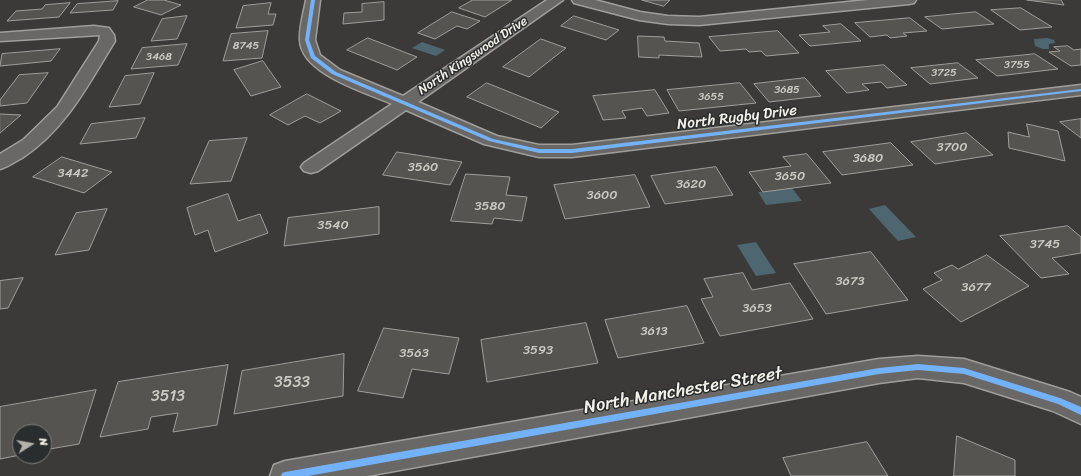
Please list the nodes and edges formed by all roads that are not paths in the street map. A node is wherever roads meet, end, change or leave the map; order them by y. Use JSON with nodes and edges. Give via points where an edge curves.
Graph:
{"nodes":[{"id":1,"x":313,"y":0,"type":"edge"},
{"id":2,"x":556,"y":0,"type":"edge"},
{"id":3,"x":579,"y":0,"type":"edge"},
{"id":4,"x":909,"y":0,"type":"edge"},
{"id":5,"x":0,"y":37,"type":"edge"},
{"id":6,"x":1081,"y":90,"type":"edge"},
{"id":7,"x":404,"y":103,"type":"junction"},
{"id":8,"x":0,"y":163,"type":"edge"},
{"id":9,"x":311,"y":167,"type":"dead end"},
{"id":10,"x":1081,"y":411,"type":"edge"},
{"id":11,"x":285,"y":476,"type":"edge"}],
"edges":[{"from":1,"to":7,"type":"street","name":"North Rugby Drive","via":[[307,40],[313,57],[334,73]]},
{"from":2,"to":7,"type":"street","name":"North Kingswood Drive"},
{"from":3,"to":4,"type":"street","via":[[639,16],[699,21]]},
{"from":5,"to":8,"type":"street","via":[[81,30],[104,31],[107,35],[107,41],[64,110],[30,144]]},
{"from":6,"to":7,"type":"street","name":"North Rugby Drive","via":[[572,151],[539,151],[491,140]]},
{"from":7,"to":9,"type":"street","name":"North Kingswood Drive"},
{"from":10,"to":11,"type":"street","name":"North Manchester Street","via":[[964,371],[918,367],[880,371]]}]}
